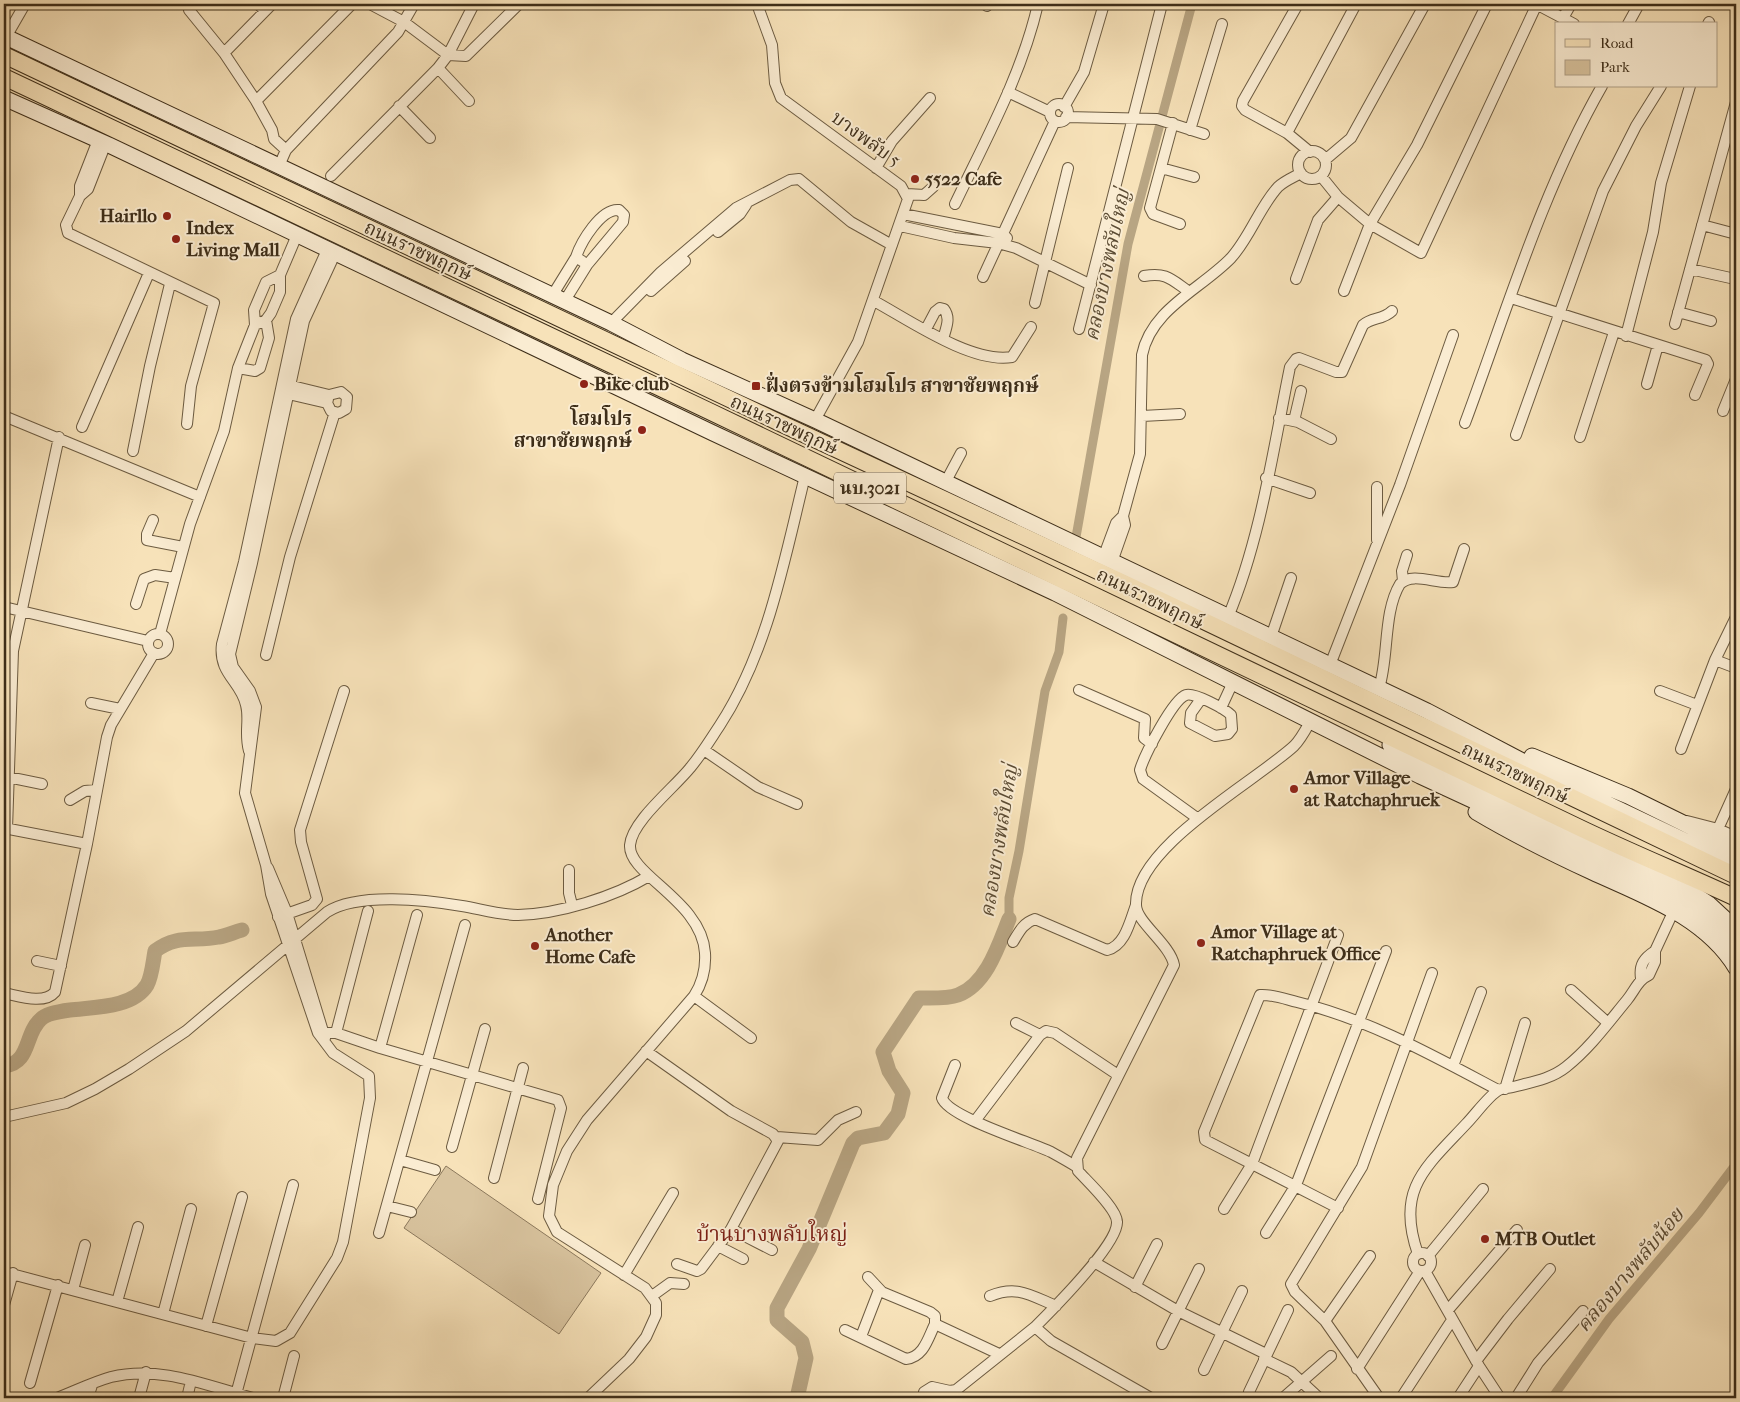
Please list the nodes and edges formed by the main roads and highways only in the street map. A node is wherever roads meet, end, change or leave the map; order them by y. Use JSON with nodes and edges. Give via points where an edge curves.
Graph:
{"nodes":[{"id":1,"x":6,"y":34,"type":"edge"},
{"id":2,"x":4,"y":55,"type":"edge"},
{"id":3,"x":4,"y":77,"type":"edge"},
{"id":4,"x":22,"y":86,"type":"junction"},
{"id":5,"x":4,"y":98,"type":"edge"},
{"id":6,"x":104,"y":143,"type":"junction"},
{"id":7,"x":682,"y":360,"type":"junction"},
{"id":8,"x":778,"y":422,"type":"junction"},
{"id":9,"x":1036,"y":542,"type":"junction"},
{"id":10,"x":1104,"y":558,"type":"junction"},
{"id":11,"x":1021,"y":577,"type":"junction"},
{"id":12,"x":1103,"y":598,"type":"junction"},
{"id":13,"x":1348,"y":718,"type":"junction"},
{"id":14,"x":1486,"y":740,"type":"junction"},
{"id":15,"x":1420,"y":776,"type":"junction"},
{"id":16,"x":1736,"y":849,"type":"edge"},
{"id":17,"x":1736,"y":866,"type":"edge"},
{"id":18,"x":1736,"y":876,"type":"edge"},
{"id":19,"x":1736,"y":898,"type":"edge"},
{"id":20,"x":1736,"y":929,"type":"edge"},
{"id":21,"x":1736,"y":950,"type":"edge"},
{"id":22,"x":1736,"y":968,"type":"edge"}],
"edges":[{"from":1,"to":7,"type":"main road","name":"ถนนราชพฤกษ์","number":"นบ.3021"},
{"from":2,"to":8,"type":"main road","name":"ถนนราชพฤกษ์","number":"นบ.3021"},
{"from":3,"to":4,"type":"main road","name":"ถนนราชพฤกษ์","number":"นบ.3021"},
{"from":4,"to":6,"type":"main road"},
{"from":4,"to":12,"type":"main road","name":"ถนนราชพฤกษ์","number":"นบ.3021"},
{"from":5,"to":6,"type":"main road","name":"ถนนราชพฤกษ์","number":"นบ.3021"},
{"from":6,"to":11,"type":"main road","name":"ถนนราชพฤกษ์","number":"นบ.3021"},
{"from":7,"to":8,"type":"main road","via":[[704,376],[763,406]]},
{"from":7,"to":10,"type":"main road","name":"ถนนราชพฤกษ์","number":"นบ.3021"},
{"from":8,"to":9,"type":"main road","name":"ถนนราชพฤกษ์","number":"นบ.3021"},
{"from":9,"to":10,"type":"main road"},
{"from":9,"to":18,"type":"main road","name":"ถนนราชพฤกษ์","number":"นบ.3021"},
{"from":10,"to":14,"type":"main road","name":"ถนนราชพฤกษ์","number":"นบ.3021"},
{"from":11,"to":12,"type":"main road"},
{"from":11,"to":15,"type":"main road","name":"ถนนราชพฤกษ์","number":"นบ.3021"},
{"from":12,"to":13,"type":"main road","name":"ถนนราชพฤกษ์","number":"นบ.3021"},
{"from":13,"to":19,"type":"main road","name":"ถนนราชพฤกษ์","number":"นบ.3021"},
{"from":13,"to":20,"type":"main road","via":[[1430,766],[1683,887],[1709,904]]},
{"from":14,"to":16,"type":"main road","via":[[1554,764]]},
{"from":14,"to":17,"type":"main road","via":[[1568,785]]},
{"from":15,"to":21,"type":"main road","via":[[1671,894],[1709,919]]},
{"from":15,"to":22,"type":"main road","via":[[1479,814],[1674,910],[1713,940]]}]}
